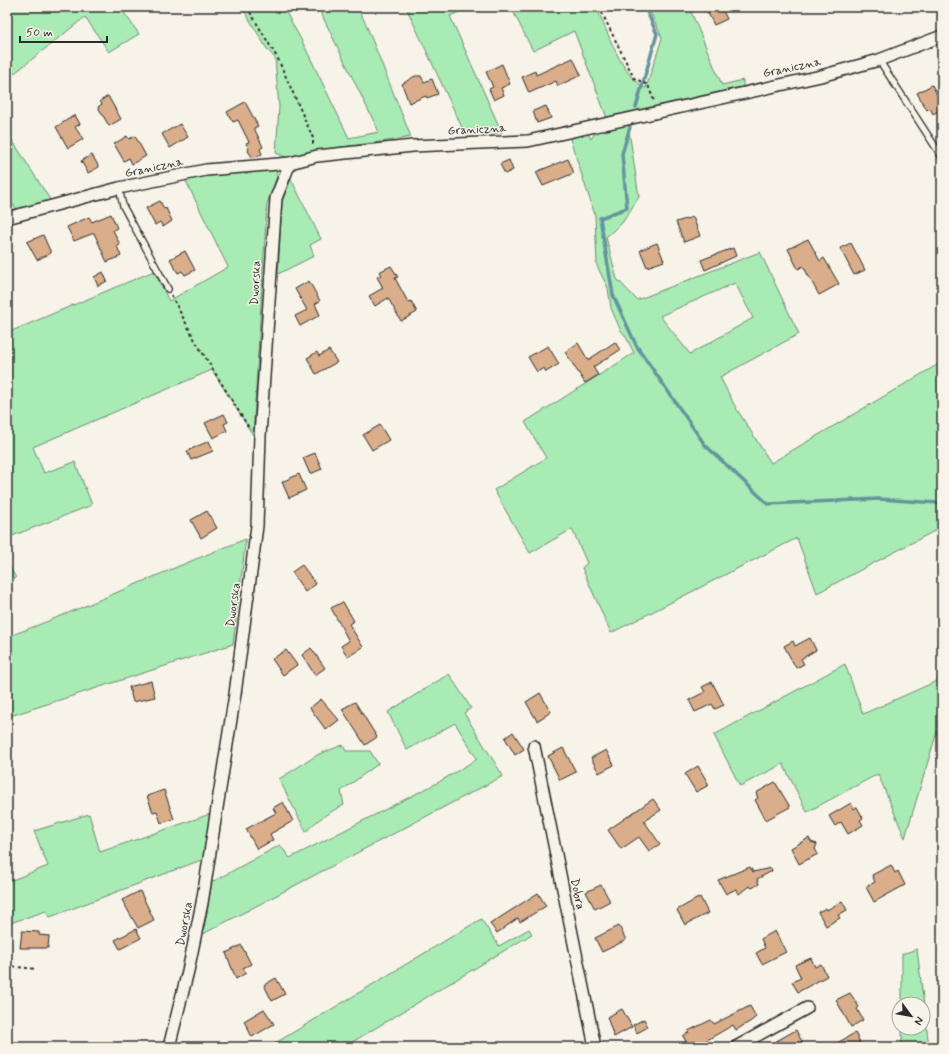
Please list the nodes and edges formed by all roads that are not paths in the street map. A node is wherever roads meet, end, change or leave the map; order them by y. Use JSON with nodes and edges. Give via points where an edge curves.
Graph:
{"nodes":[{"id":1,"x":942,"y":36,"type":"edge"},
{"id":2,"x":879,"y":60,"type":"junction"},
{"id":3,"x":942,"y":158,"type":"edge"},
{"id":4,"x":290,"y":163,"type":"junction"},
{"id":5,"x":119,"y":188,"type":"junction"},
{"id":6,"x":7,"y":218,"type":"edge"},
{"id":7,"x":168,"y":289,"type":"road end"},
{"id":8,"x":534,"y":746,"type":"dead end"},
{"id":9,"x":807,"y":1008,"type":"dead end"},
{"id":10,"x":169,"y":1047,"type":"edge"},
{"id":11,"x":595,"y":1047,"type":"edge"},
{"id":12,"x":736,"y":1047,"type":"edge"}],
"edges":[{"from":1,"to":2,"type":"street","name":"Graniczna"},
{"from":2,"to":3,"type":"lane"},
{"from":2,"to":4,"type":"street","name":"Graniczna","via":[[821,76],[528,140],[413,146],[314,157]]},
{"from":4,"to":5,"type":"street","name":"Graniczna","via":[[206,170]]},
{"from":4,"to":10,"type":"street","name":"Dworska","via":[[276,198],[260,436],[257,526],[235,694],[202,903]]},
{"from":5,"to":6,"type":"street","name":"Graniczna"},
{"from":5,"to":7,"type":"lane","via":[[123,206]]},
{"from":8,"to":11,"type":"street","name":"Dobra"},
{"from":9,"to":12,"type":"street"}]}
